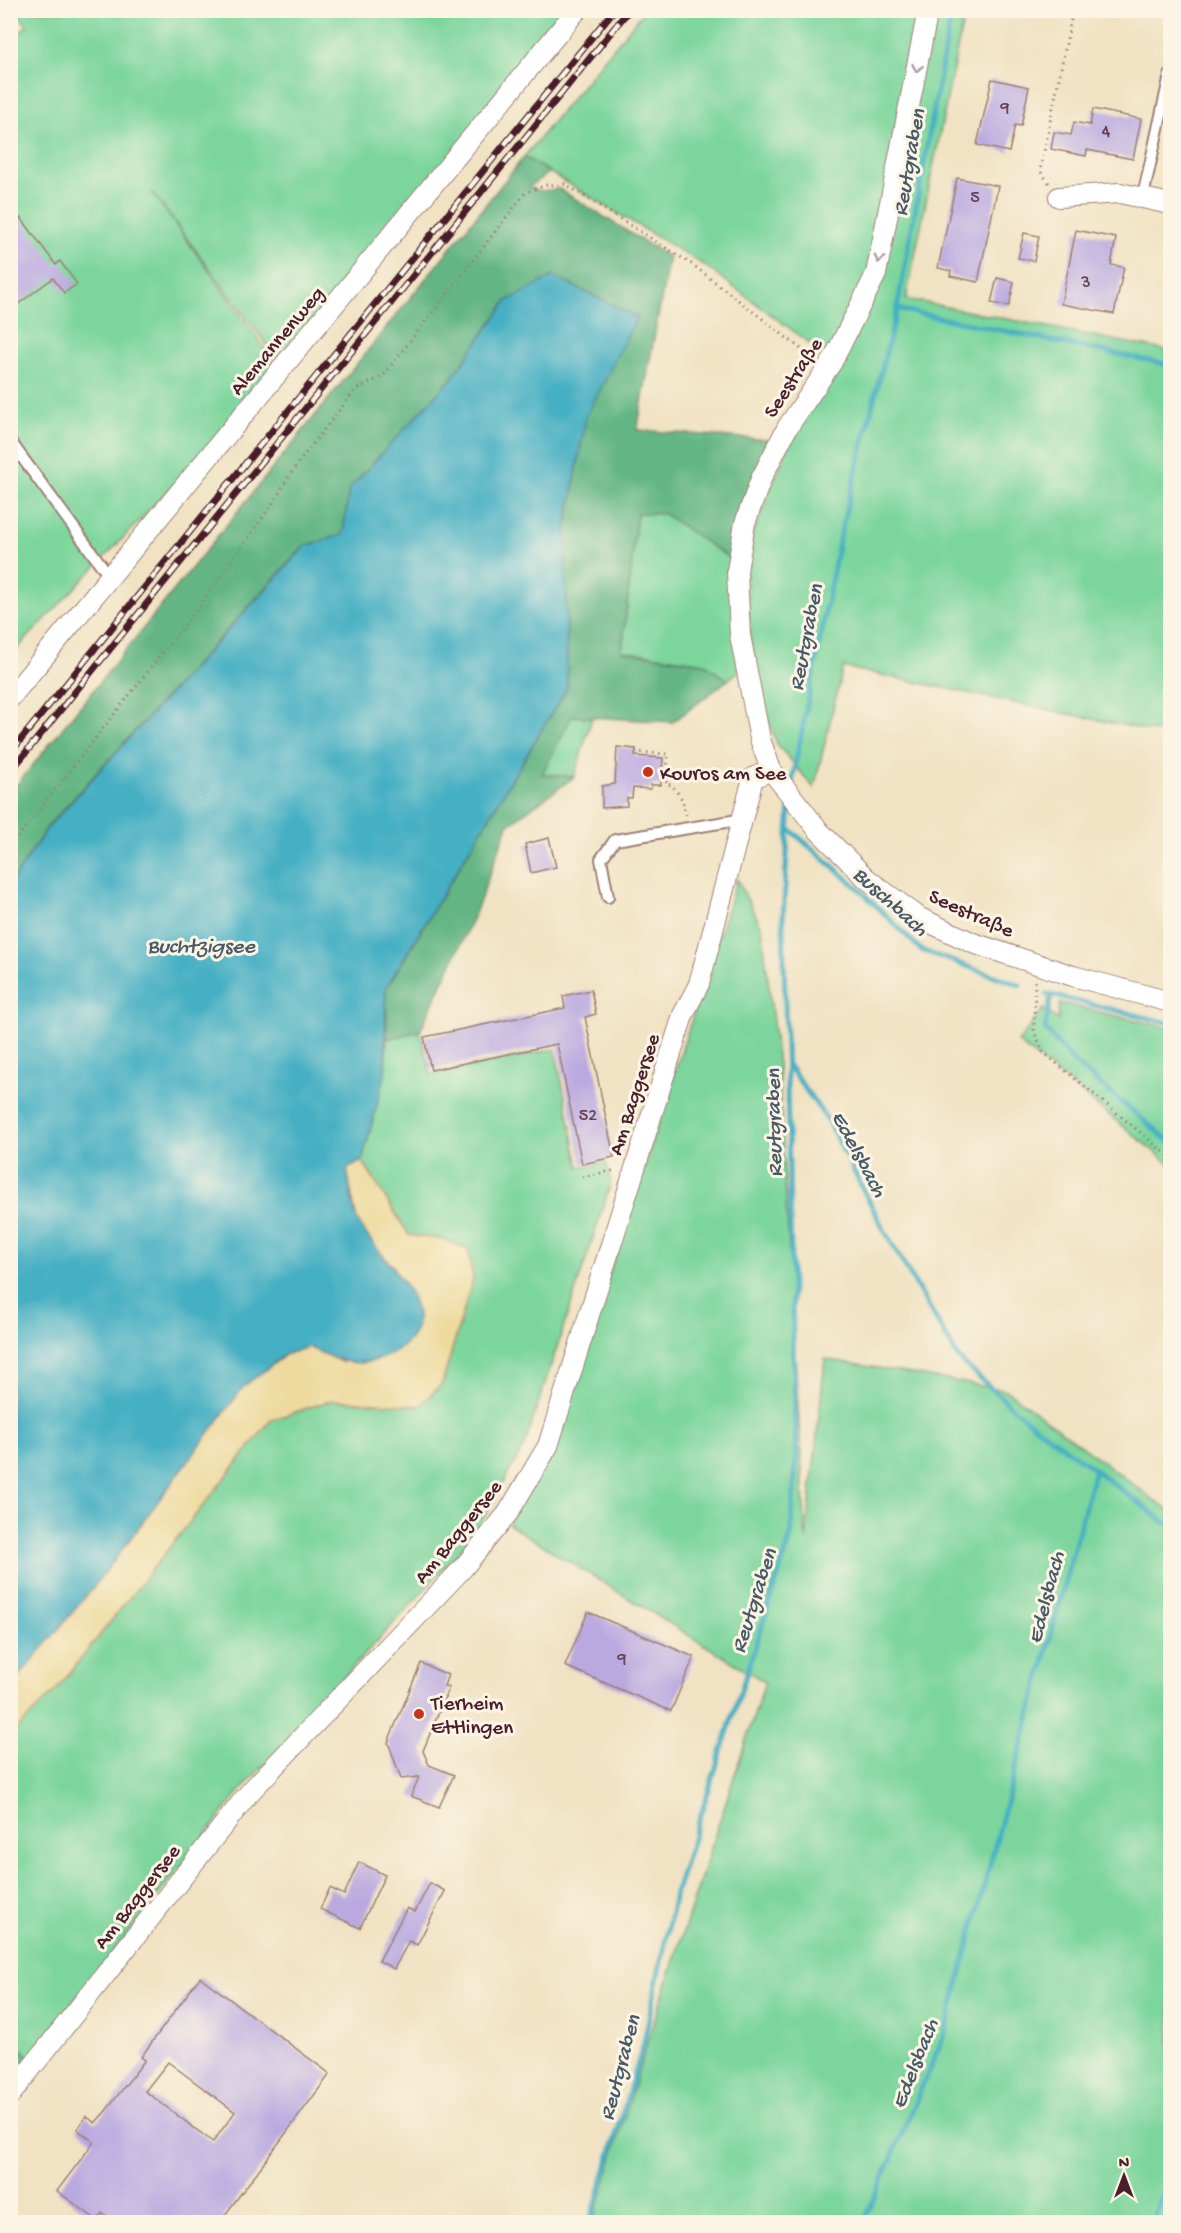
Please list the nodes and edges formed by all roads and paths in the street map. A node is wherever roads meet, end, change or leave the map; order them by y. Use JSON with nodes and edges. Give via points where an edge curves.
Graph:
{"nodes":[{"id":1,"x":577,"y":10,"type":"edge"},
{"id":2,"x":928,"y":10,"type":"edge"},
{"id":3,"x":1073,"y":10,"type":"edge"},
{"id":4,"x":1170,"y":75,"type":"edge"},
{"id":5,"x":1059,"y":196,"type":"joint"},
{"id":6,"x":1143,"y":196,"type":"junction"},
{"id":7,"x":1170,"y":204,"type":"edge"},
{"id":8,"x":827,"y":369,"type":"junction"},
{"id":9,"x":10,"y":441,"type":"edge"},
{"id":10,"x":110,"y":578,"type":"junction"},
{"id":11,"x":10,"y":698,"type":"edge"},
{"id":12,"x":636,"y":752,"type":"dead end"},
{"id":13,"x":776,"y":776,"type":"junction"},
{"id":14,"x":684,"y":805,"type":"dead end"},
{"id":15,"x":744,"y":819,"type":"junction"},
{"id":16,"x":10,"y":847,"type":"edge"},
{"id":17,"x":608,"y":897,"type":"dead end"},
{"id":18,"x":1038,"y":964,"type":"junction"},
{"id":19,"x":1170,"y":1002,"type":"edge"},
{"id":20,"x":1170,"y":1157,"type":"edge"},
{"id":21,"x":610,"y":1171,"type":"dead end"},
{"id":22,"x":582,"y":1177,"type":"dead end"},
{"id":23,"x":10,"y":2095,"type":"edge"}],
"edges":[{"from":1,"to":10,"type":"street","name":"Alemannenweg"},
{"from":2,"to":8,"type":"street","name":"Seestraße","one_way":true,"via":[[876,274]]},
{"from":3,"to":5,"type":"path","via":[[1040,171]]},
{"from":4,"to":6,"type":"lane"},
{"from":5,"to":6,"type":"street"},
{"from":6,"to":7,"type":"street"},
{"from":8,"to":13,"type":"street","name":"Seestraße","via":[[787,428],[761,479],[746,523],[737,571],[740,635],[760,739]]},
{"from":8,"to":16,"type":"path","via":[[693,265],[565,184],[526,192],[383,376],[355,390],[328,424],[200,605]]},
{"from":9,"to":10,"type":"lane"},
{"from":10,"to":11,"type":"street","name":"Alemannenweg"},
{"from":12,"to":14,"type":"path","via":[[668,754],[666,784],[672,785]]},
{"from":13,"to":15,"type":"street","via":[[753,778]]},
{"from":13,"to":18,"type":"street","name":"Seestraße","via":[[797,806],[867,879],[920,918],[974,943]]},
{"from":15,"to":17,"type":"lane","via":[[615,840],[601,859]]},
{"from":15,"to":23,"type":"street","name":"Am Baggersee","via":[[699,984],[683,1015],[548,1446],[508,1514],[462,1568],[249,1793]]},
{"from":18,"to":19,"type":"street","name":"Seestraße"},
{"from":18,"to":20,"type":"path","via":[[1034,1031],[1043,1052]]},
{"from":21,"to":22,"type":"path"}]}
